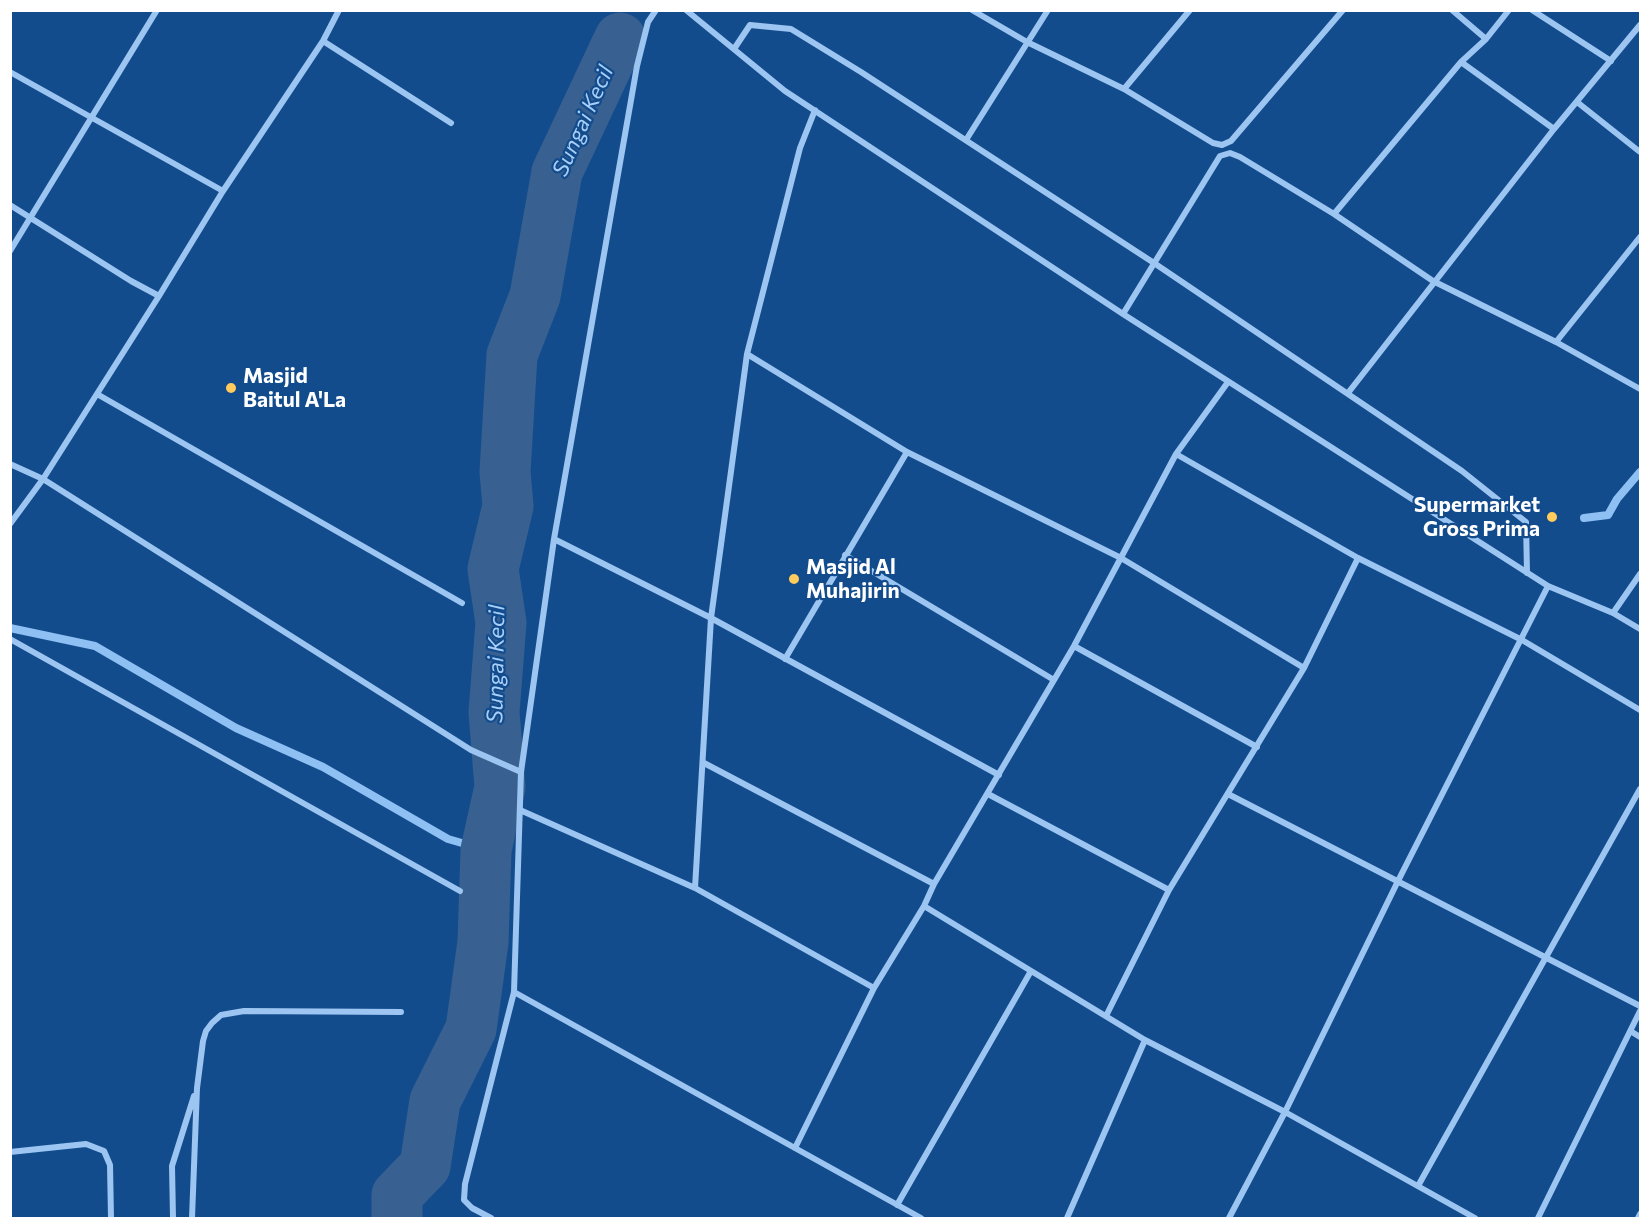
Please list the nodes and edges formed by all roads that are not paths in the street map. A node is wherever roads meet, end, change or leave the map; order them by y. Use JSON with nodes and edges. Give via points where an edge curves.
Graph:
{"nodes":[{"id":1,"x":157,"y":10,"type":"edge"},
{"id":2,"x":656,"y":10,"type":"edge"},
{"id":3,"x":686,"y":10,"type":"edge"},
{"id":4,"x":972,"y":10,"type":"edge"},
{"id":5,"x":1047,"y":10,"type":"edge"},
{"id":6,"x":1190,"y":10,"type":"edge"},
{"id":7,"x":1343,"y":10,"type":"edge"},
{"id":8,"x":1452,"y":10,"type":"edge"},
{"id":9,"x":1509,"y":10,"type":"edge"},
{"id":10,"x":1532,"y":10,"type":"edge"},
{"id":11,"x":337,"y":11,"type":"edge"},
{"id":12,"x":1641,"y":25,"type":"edge"},
{"id":13,"x":1486,"y":39,"type":"junction"},
{"id":14,"x":323,"y":41,"type":"junction"},
{"id":15,"x":1027,"y":42,"type":"junction"},
{"id":16,"x":734,"y":50,"type":"junction"},
{"id":17,"x":1611,"y":61,"type":"junction"},
{"id":18,"x":1461,"y":62,"type":"junction"},
{"id":19,"x":10,"y":72,"type":"edge"},
{"id":20,"x":1124,"y":89,"type":"junction"},
{"id":21,"x":1577,"y":102,"type":"junction"},
{"id":22,"x":815,"y":110,"type":"junction"},
{"id":23,"x":93,"y":117,"type":"junction"},
{"id":24,"x":451,"y":123,"type":"dead end"},
{"id":25,"x":1554,"y":129,"type":"junction"},
{"id":26,"x":966,"y":140,"type":"junction"},
{"id":27,"x":1641,"y":152,"type":"edge"},
{"id":28,"x":223,"y":191,"type":"junction"},
{"id":29,"x":10,"y":206,"type":"edge"},
{"id":30,"x":1334,"y":214,"type":"junction"},
{"id":31,"x":32,"y":218,"type":"junction"},
{"id":32,"x":1641,"y":237,"type":"edge"},
{"id":33,"x":10,"y":251,"type":"edge"},
{"id":34,"x":1154,"y":262,"type":"junction"},
{"id":35,"x":1433,"y":281,"type":"junction"},
{"id":36,"x":159,"y":296,"type":"junction"},
{"id":37,"x":1123,"y":314,"type":"junction"},
{"id":38,"x":1556,"y":342,"type":"junction"},
{"id":39,"x":747,"y":354,"type":"junction"},
{"id":40,"x":1228,"y":382,"type":"junction"},
{"id":41,"x":1641,"y":389,"type":"edge"},
{"id":42,"x":1348,"y":393,"type":"junction"},
{"id":43,"x":97,"y":394,"type":"junction"},
{"id":44,"x":907,"y":452,"type":"junction"},
{"id":45,"x":1176,"y":454,"type":"junction"},
{"id":46,"x":10,"y":464,"type":"edge"},
{"id":47,"x":43,"y":479,"type":"junction"},
{"id":48,"x":10,"y":524,"type":"edge"},
{"id":49,"x":554,"y":539,"type":"junction"},
{"id":50,"x":845,"y":555,"type":"junction"},
{"id":51,"x":1121,"y":558,"type":"junction"},
{"id":52,"x":1358,"y":558,"type":"junction"},
{"id":53,"x":1527,"y":573,"type":"junction"},
{"id":54,"x":1641,"y":574,"type":"edge"},
{"id":55,"x":1548,"y":586,"type":"junction"},
{"id":56,"x":462,"y":603,"type":"dead end"},
{"id":57,"x":1613,"y":613,"type":"junction"},
{"id":58,"x":711,"y":618,"type":"junction"},
{"id":59,"x":1641,"y":629,"type":"edge"},
{"id":60,"x":10,"y":639,"type":"edge"},
{"id":61,"x":1521,"y":640,"type":"junction"},
{"id":62,"x":1074,"y":646,"type":"junction"},
{"id":63,"x":785,"y":659,"type":"junction"},
{"id":64,"x":1304,"y":668,"type":"junction"},
{"id":65,"x":1054,"y":680,"type":"junction"},
{"id":66,"x":1641,"y":710,"type":"edge"},
{"id":67,"x":1257,"y":747,"type":"junction"},
{"id":68,"x":704,"y":763,"type":"junction"},
{"id":69,"x":521,"y":772,"type":"junction"},
{"id":70,"x":999,"y":776,"type":"junction"},
{"id":71,"x":1641,"y":789,"type":"edge"},
{"id":72,"x":988,"y":794,"type":"junction"},
{"id":73,"x":1228,"y":794,"type":"junction"},
{"id":74,"x":520,"y":810,"type":"junction"},
{"id":75,"x":1398,"y":881,"type":"junction"},
{"id":76,"x":934,"y":884,"type":"junction"},
{"id":77,"x":695,"y":888,"type":"junction"},
{"id":78,"x":1169,"y":890,"type":"junction"},
{"id":79,"x":460,"y":891,"type":"dead end"},
{"id":80,"x":924,"y":906,"type":"junction"},
{"id":81,"x":1546,"y":957,"type":"junction"},
{"id":82,"x":1031,"y":971,"type":"junction"},
{"id":83,"x":874,"y":988,"type":"junction"},
{"id":84,"x":514,"y":992,"type":"junction"},
{"id":85,"x":1641,"y":1006,"type":"edge"},
{"id":86,"x":1641,"y":1011,"type":"edge"},
{"id":87,"x":401,"y":1012,"type":"dead end"},
{"id":88,"x":1106,"y":1016,"type":"junction"},
{"id":89,"x":1632,"y":1032,"type":"junction"},
{"id":90,"x":1641,"y":1037,"type":"edge"},
{"id":91,"x":1145,"y":1040,"type":"junction"},
{"id":92,"x":197,"y":1088,"type":"junction"},
{"id":93,"x":1285,"y":1112,"type":"junction"},
{"id":94,"x":795,"y":1148,"type":"junction"},
{"id":95,"x":10,"y":1152,"type":"edge"},
{"id":96,"x":1418,"y":1186,"type":"junction"},
{"id":97,"x":897,"y":1205,"type":"junction"},
{"id":98,"x":1641,"y":1214,"type":"edge"},
{"id":99,"x":111,"y":1218,"type":"edge"},
{"id":100,"x":173,"y":1218,"type":"edge"},
{"id":101,"x":192,"y":1218,"type":"edge"},
{"id":102,"x":490,"y":1218,"type":"edge"},
{"id":103,"x":921,"y":1218,"type":"edge"},
{"id":104,"x":1067,"y":1218,"type":"edge"},
{"id":105,"x":1229,"y":1218,"type":"edge"},
{"id":106,"x":1475,"y":1218,"type":"edge"},
{"id":107,"x":1538,"y":1218,"type":"edge"},
{"id":108,"x":1638,"y":1218,"type":"edge"}],
"edges":[{"from":1,"to":23,"type":"street"},
{"from":2,"to":49,"type":"street","via":[[648,22],[637,66]]},
{"from":3,"to":16,"type":"street"},
{"from":4,"to":15,"type":"street"},
{"from":5,"to":15,"type":"street"},
{"from":6,"to":20,"type":"street"},
{"from":7,"to":20,"type":"street","via":[[1227,144],[1213,143]]},
{"from":8,"to":13,"type":"street"},
{"from":9,"to":13,"type":"street"},
{"from":10,"to":17,"type":"street"},
{"from":11,"to":14,"type":"street"},
{"from":12,"to":17,"type":"street"},
{"from":13,"to":18,"type":"street"},
{"from":14,"to":24,"type":"street"},
{"from":14,"to":28,"type":"street"},
{"from":15,"to":20,"type":"street"},
{"from":15,"to":26,"type":"street"},
{"from":16,"to":22,"type":"street"},
{"from":16,"to":26,"type":"street","via":[[750,25],[791,28]]},
{"from":17,"to":21,"type":"street"},
{"from":18,"to":25,"type":"street"},
{"from":18,"to":30,"type":"street"},
{"from":19,"to":23,"type":"street"},
{"from":21,"to":25,"type":"street"},
{"from":21,"to":27,"type":"street"},
{"from":22,"to":37,"type":"street"},
{"from":22,"to":39,"type":"street","via":[[800,148]]},
{"from":23,"to":28,"type":"street"},
{"from":23,"to":31,"type":"street"},
{"from":25,"to":35,"type":"street"},
{"from":26,"to":34,"type":"street"},
{"from":28,"to":36,"type":"street"},
{"from":29,"to":31,"type":"street"},
{"from":30,"to":34,"type":"street","via":[[1240,156],[1225,154],[1220,156]]},
{"from":30,"to":35,"type":"street"},
{"from":31,"to":33,"type":"street"},
{"from":31,"to":36,"type":"street"},
{"from":32,"to":38,"type":"street"},
{"from":34,"to":37,"type":"street"},
{"from":34,"to":42,"type":"street"},
{"from":35,"to":38,"type":"street"},
{"from":35,"to":42,"type":"street"},
{"from":36,"to":43,"type":"street"},
{"from":37,"to":40,"type":"street"},
{"from":38,"to":41,"type":"street"},
{"from":39,"to":44,"type":"street"},
{"from":39,"to":58,"type":"street"},
{"from":40,"to":45,"type":"street"},
{"from":40,"to":53,"type":"street"},
{"from":42,"to":53,"type":"street","via":[[1462,471],[1526,522]]},
{"from":43,"to":47,"type":"street"},
{"from":43,"to":56,"type":"street"},
{"from":44,"to":50,"type":"street"},
{"from":44,"to":51,"type":"street"},
{"from":45,"to":51,"type":"street"},
{"from":45,"to":52,"type":"street"},
{"from":46,"to":47,"type":"street"},
{"from":47,"to":48,"type":"street"},
{"from":47,"to":69,"type":"street","via":[[471,750]]},
{"from":49,"to":58,"type":"street"},
{"from":49,"to":69,"type":"street"},
{"from":50,"to":63,"type":"street"},
{"from":50,"to":65,"type":"street"},
{"from":51,"to":62,"type":"street"},
{"from":51,"to":64,"type":"street"},
{"from":52,"to":61,"type":"street"},
{"from":52,"to":64,"type":"street"},
{"from":53,"to":55,"type":"street"},
{"from":54,"to":57,"type":"street"},
{"from":55,"to":57,"type":"street"},
{"from":55,"to":61,"type":"street"},
{"from":57,"to":59,"type":"street"},
{"from":58,"to":63,"type":"street"},
{"from":58,"to":68,"type":"street"},
{"from":60,"to":79,"type":"street"},
{"from":61,"to":66,"type":"street"},
{"from":61,"to":75,"type":"street"},
{"from":62,"to":65,"type":"street"},
{"from":62,"to":67,"type":"street"},
{"from":63,"to":70,"type":"street"},
{"from":64,"to":67,"type":"street"},
{"from":65,"to":70,"type":"street"},
{"from":67,"to":73,"type":"street"},
{"from":68,"to":76,"type":"street"},
{"from":68,"to":77,"type":"street"},
{"from":69,"to":74,"type":"street"},
{"from":70,"to":72,"type":"street"},
{"from":71,"to":81,"type":"street"},
{"from":72,"to":76,"type":"street"},
{"from":72,"to":78,"type":"street"},
{"from":73,"to":75,"type":"street"},
{"from":73,"to":78,"type":"street"},
{"from":74,"to":77,"type":"street"},
{"from":74,"to":84,"type":"street"},
{"from":75,"to":81,"type":"street"},
{"from":75,"to":93,"type":"street"},
{"from":76,"to":80,"type":"street"},
{"from":77,"to":83,"type":"street"},
{"from":78,"to":88,"type":"street"},
{"from":80,"to":82,"type":"street"},
{"from":80,"to":83,"type":"street"},
{"from":81,"to":85,"type":"street"},
{"from":81,"to":96,"type":"street"},
{"from":82,"to":88,"type":"street"},
{"from":82,"to":97,"type":"street"},
{"from":83,"to":94,"type":"street"},
{"from":84,"to":94,"type":"street"},
{"from":84,"to":102,"type":"street","via":[[465,1184],[464,1200]]},
{"from":86,"to":89,"type":"street"},
{"from":87,"to":92,"type":"street","via":[[244,1011],[221,1015],[206,1031]]},
{"from":88,"to":91,"type":"street"},
{"from":89,"to":90,"type":"street"},
{"from":89,"to":107,"type":"street"},
{"from":91,"to":93,"type":"street"},
{"from":91,"to":104,"type":"street"},
{"from":92,"to":100,"type":"street","via":[[172,1166]]},
{"from":92,"to":101,"type":"street"},
{"from":93,"to":96,"type":"street"},
{"from":93,"to":105,"type":"street"},
{"from":94,"to":97,"type":"street"},
{"from":95,"to":99,"type":"street","via":[[86,1144],[104,1152],[110,1165]]},
{"from":96,"to":106,"type":"street"},
{"from":97,"to":103,"type":"street"},
{"from":98,"to":108,"type":"street"}]}
